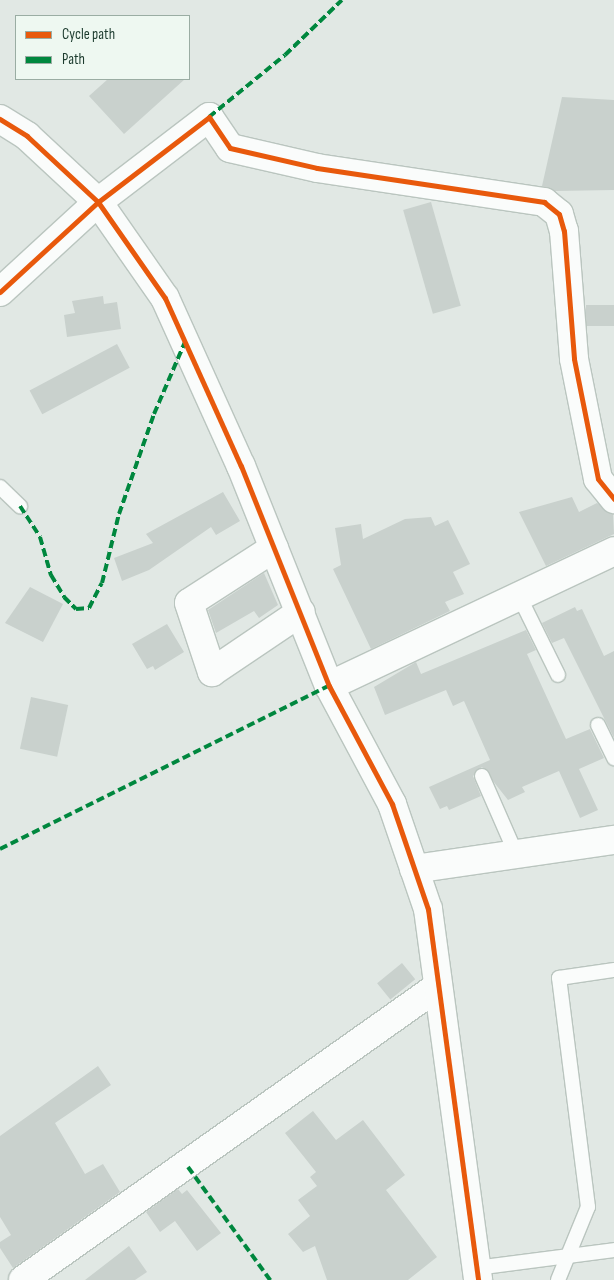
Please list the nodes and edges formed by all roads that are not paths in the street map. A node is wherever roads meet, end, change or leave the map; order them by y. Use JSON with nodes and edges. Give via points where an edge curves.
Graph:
{"nodes":[{"id":1,"x":0,"y":119,"type":"edge"},
{"id":2,"x":98,"y":202,"type":"junction"},
{"id":3,"x":0,"y":292,"type":"edge"},
{"id":4,"x":0,"y":487,"type":"edge"},
{"id":5,"x":614,"y":499,"type":"edge"},
{"id":6,"x":20,"y":506,"type":"dead end"},
{"id":7,"x":274,"y":548,"type":"junction"},
{"id":8,"x":614,"y":551,"type":"edge"},
{"id":9,"x":519,"y":596,"type":"junction"},
{"id":10,"x":301,"y":612,"type":"junction"},
{"id":11,"x":558,"y":675,"type":"dead end"},
{"id":12,"x":329,"y":686,"type":"junction"},
{"id":13,"x":598,"y":725,"type":"dead end"},
{"id":14,"x":614,"y":758,"type":"edge"},
{"id":15,"x":482,"y":776,"type":"dead end"},
{"id":16,"x":614,"y":840,"type":"edge"},
{"id":17,"x":516,"y":854,"type":"junction"},
{"id":18,"x":414,"y":869,"type":"junction"},
{"id":19,"x":614,"y":970,"type":"edge"},
{"id":20,"x":437,"y":988,"type":"junction"},
{"id":21,"x":614,"y":1250,"type":"edge"},
{"id":22,"x":569,"y":1257,"type":"junction"},
{"id":23,"x":477,"y":1274,"type":"edge"},
{"id":24,"x":23,"y":1280,"type":"edge"},
{"id":25,"x":558,"y":1280,"type":"edge"}],
"edges":[{"from":1,"to":2,"type":"street","via":[[27,136]]},
{"from":2,"to":3,"type":"street"},
{"from":2,"to":5,"type":"street","via":[[209,117],[230,148],[317,168],[544,202],[559,214],[564,231],[574,359],[598,480]]},
{"from":2,"to":7,"type":"street","via":[[165,298]]},
{"from":4,"to":6,"type":"lane"},
{"from":7,"to":10,"type":"street"},
{"from":7,"to":10,"type":"street","via":[[189,603],[212,672]]},
{"from":8,"to":9,"type":"street"},
{"from":9,"to":11,"type":"lane"},
{"from":9,"to":12,"type":"street"},
{"from":10,"to":12,"type":"street"},
{"from":12,"to":18,"type":"street","via":[[392,804]]},
{"from":13,"to":14,"type":"lane"},
{"from":15,"to":17,"type":"lane"},
{"from":16,"to":17,"type":"street"},
{"from":17,"to":18,"type":"street"},
{"from":18,"to":20,"type":"street","via":[[428,909]]},
{"from":19,"to":22,"type":"lane","via":[[559,978],[588,1207]]},
{"from":20,"to":23,"type":"street"},
{"from":20,"to":24,"type":"street"},
{"from":21,"to":22,"type":"lane"},
{"from":22,"to":23,"type":"lane"},
{"from":22,"to":25,"type":"lane"}]}
